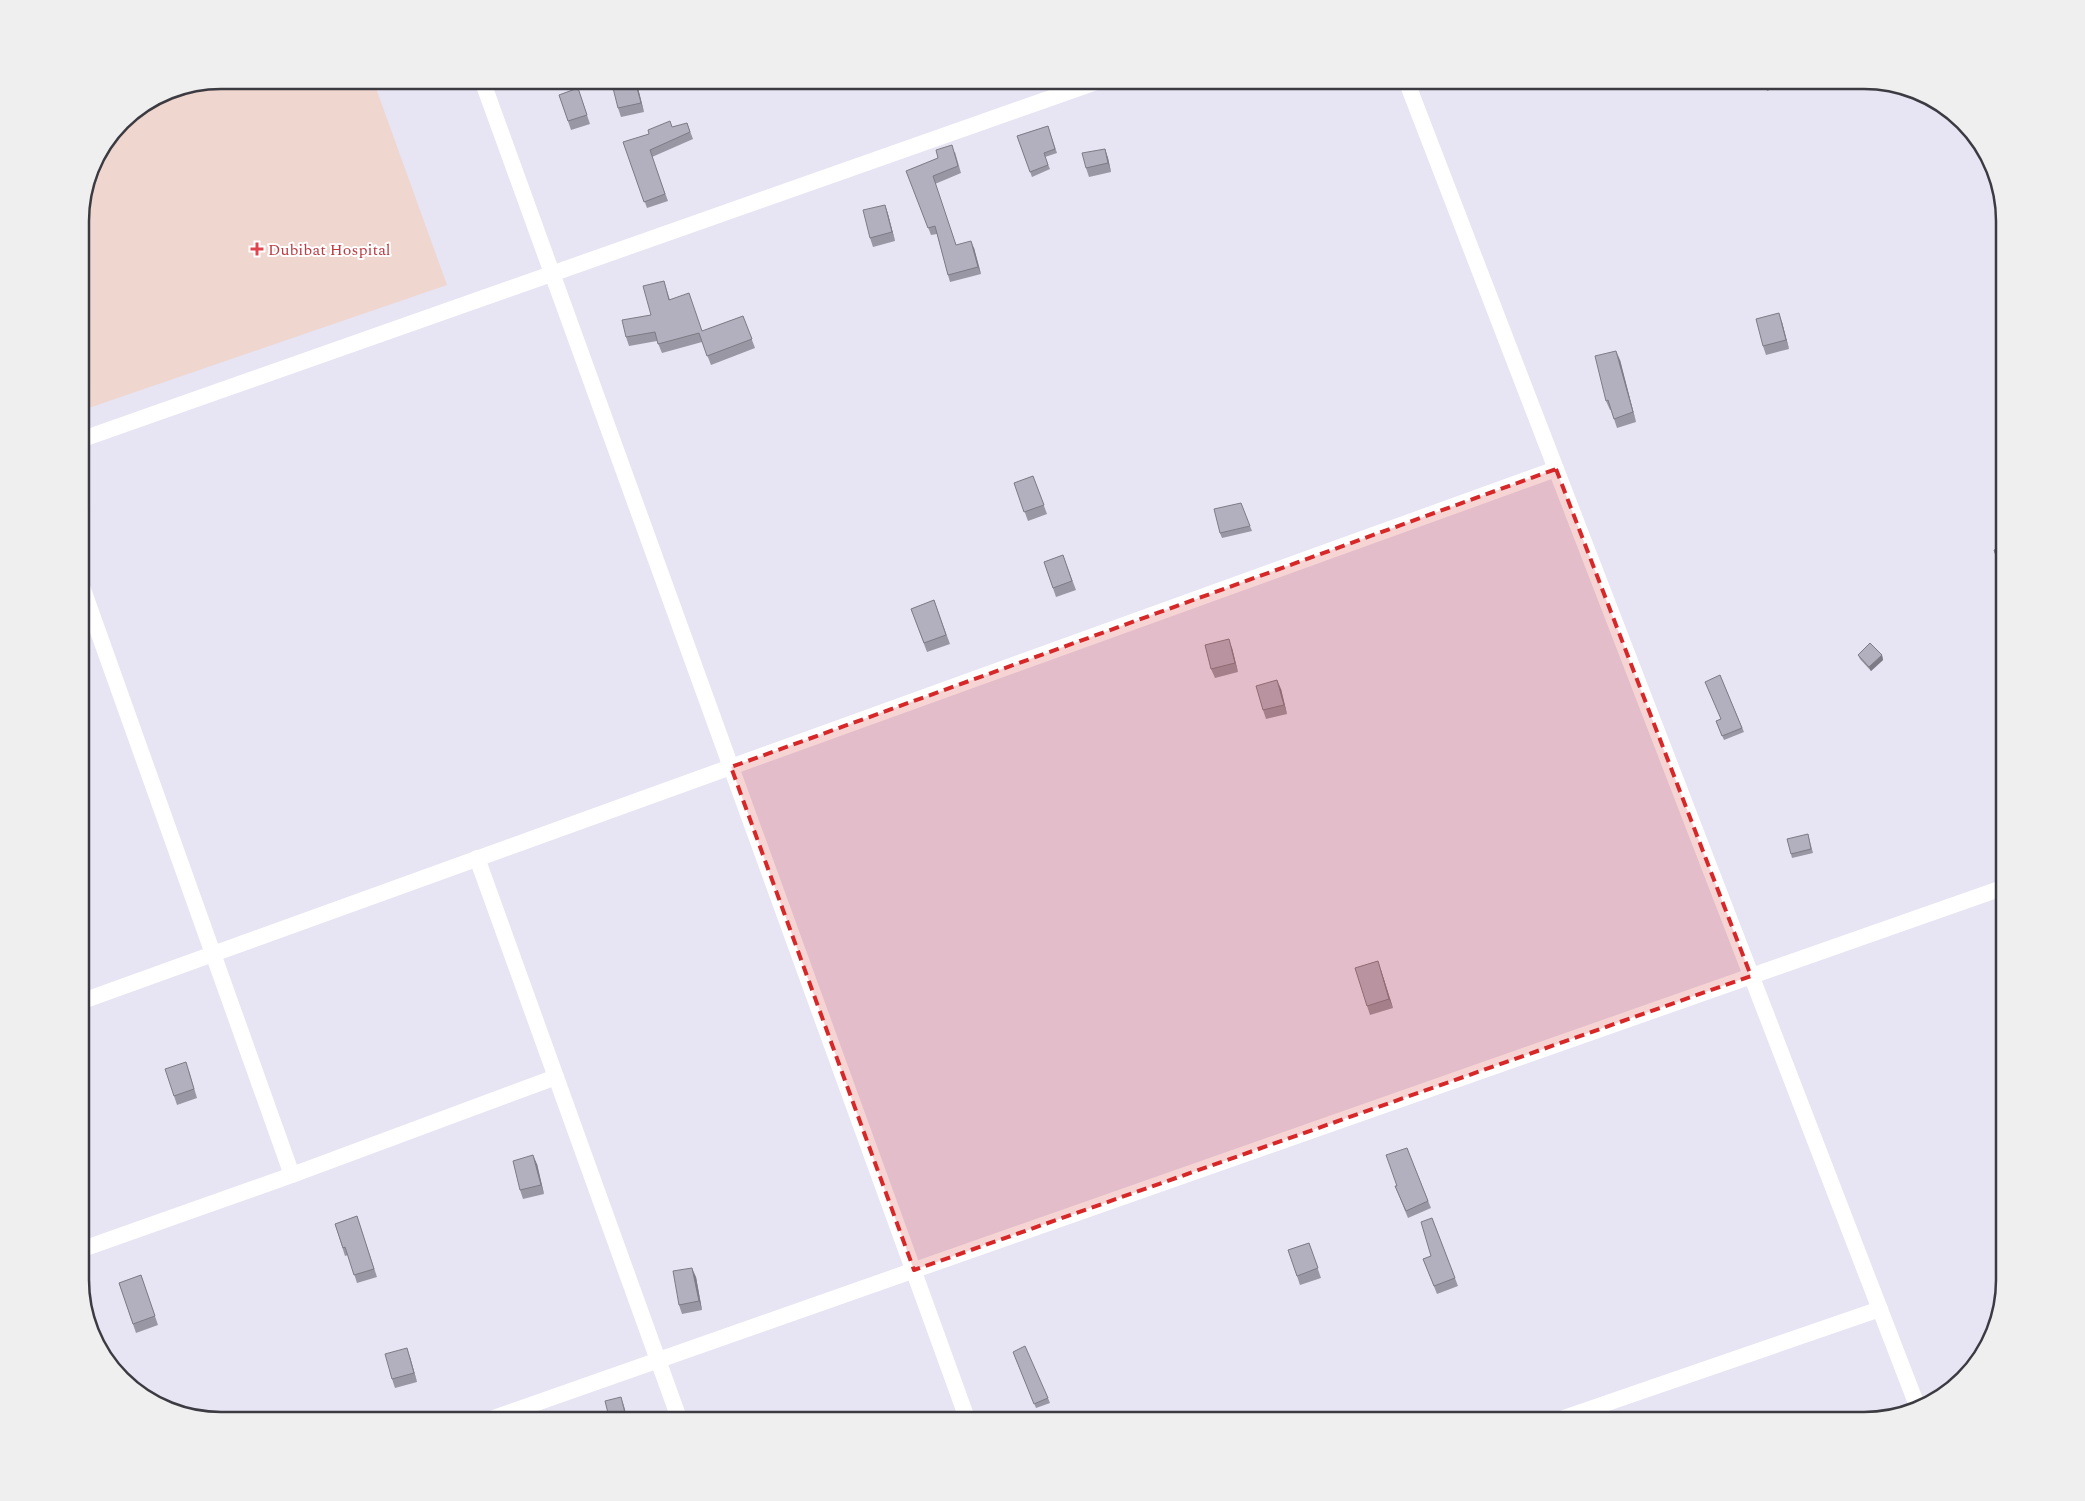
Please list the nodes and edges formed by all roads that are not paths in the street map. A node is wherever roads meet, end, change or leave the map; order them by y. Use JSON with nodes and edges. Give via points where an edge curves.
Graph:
{"nodes":[{"id":1,"x":485,"y":89,"type":"edge"},
{"id":2,"x":1077,"y":89,"type":"edge"},
{"id":3,"x":1409,"y":89,"type":"edge"},
{"id":4,"x":553,"y":274,"type":"junction"},
{"id":5,"x":89,"y":437,"type":"edge"},
{"id":6,"x":1556,"y":469,"type":"junction"},
{"id":7,"x":89,"y":606,"type":"edge"},
{"id":8,"x":731,"y":766,"type":"junction"},
{"id":9,"x":478,"y":858,"type":"junction"},
{"id":10,"x":1996,"y":890,"type":"edge"},
{"id":11,"x":213,"y":954,"type":"junction"},
{"id":12,"x":1751,"y":976,"type":"junction"},
{"id":13,"x":89,"y":999,"type":"edge"},
{"id":14,"x":556,"y":1076,"type":"junction"},
{"id":15,"x":292,"y":1176,"type":"junction"},
{"id":16,"x":89,"y":1247,"type":"edge"},
{"id":17,"x":914,"y":1270,"type":"junction"},
{"id":18,"x":1880,"y":1309,"type":"junction"},
{"id":19,"x":658,"y":1360,"type":"junction"},
{"id":20,"x":1916,"y":1402,"type":"edge"},
{"id":21,"x":511,"y":1412,"type":"edge"},
{"id":22,"x":677,"y":1412,"type":"edge"},
{"id":23,"x":965,"y":1412,"type":"edge"},
{"id":24,"x":1581,"y":1412,"type":"edge"}],
"edges":[{"from":1,"to":4,"type":"street"},
{"from":2,"to":4,"type":"street"},
{"from":3,"to":6,"type":"street"},
{"from":4,"to":5,"type":"street"},
{"from":4,"to":8,"type":"street"},
{"from":6,"to":8,"type":"street"},
{"from":6,"to":12,"type":"street"},
{"from":7,"to":11,"type":"street"},
{"from":8,"to":9,"type":"street"},
{"from":8,"to":17,"type":"street"},
{"from":9,"to":11,"type":"street"},
{"from":9,"to":14,"type":"street"},
{"from":10,"to":12,"type":"street"},
{"from":11,"to":13,"type":"street"},
{"from":11,"to":15,"type":"street"},
{"from":12,"to":17,"type":"street"},
{"from":12,"to":18,"type":"street"},
{"from":14,"to":15,"type":"street"},
{"from":14,"to":19,"type":"street"},
{"from":15,"to":16,"type":"street"},
{"from":17,"to":19,"type":"street"},
{"from":17,"to":23,"type":"street"},
{"from":18,"to":20,"type":"street"},
{"from":18,"to":24,"type":"street"},
{"from":19,"to":21,"type":"street"},
{"from":19,"to":22,"type":"street"}]}
